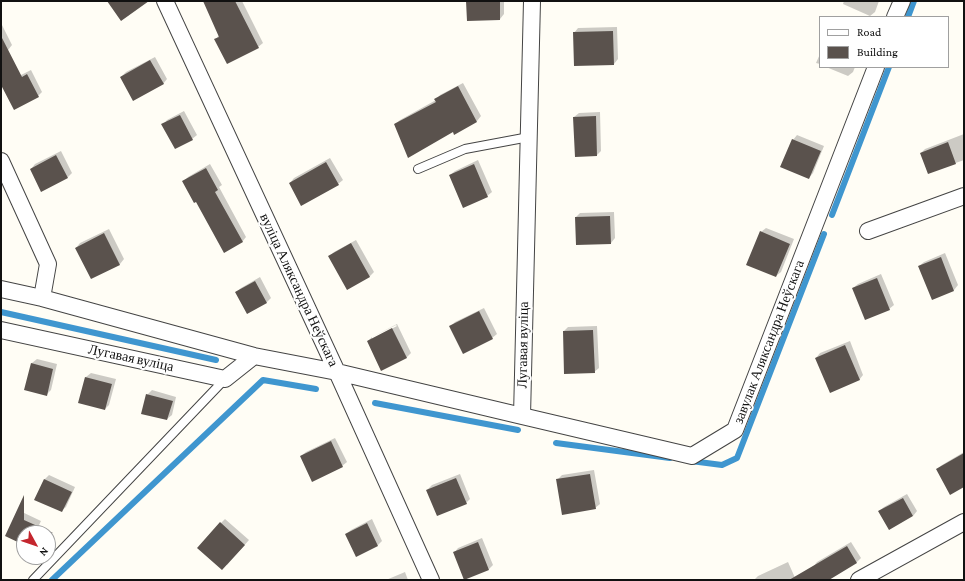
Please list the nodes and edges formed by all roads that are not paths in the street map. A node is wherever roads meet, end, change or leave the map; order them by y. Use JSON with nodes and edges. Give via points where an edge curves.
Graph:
{"nodes":[{"id":1,"x":165,"y":1,"type":"edge"},
{"id":2,"x":532,"y":1,"type":"edge"},
{"id":3,"x":902,"y":1,"type":"edge"},
{"id":4,"x":895,"y":16,"type":"edge"},
{"id":5,"x":876,"y":68,"type":"edge"},
{"id":6,"x":528,"y":137,"type":"junction"},
{"id":7,"x":1,"y":161,"type":"edge"},
{"id":8,"x":418,"y":169,"type":"dead end"},
{"id":9,"x":964,"y":196,"type":"edge"},
{"id":10,"x":868,"y":231,"type":"dead end"},
{"id":11,"x":1,"y":289,"type":"edge"},
{"id":12,"x":42,"y":298,"type":"junction"},
{"id":13,"x":1,"y":330,"type":"edge"},
{"id":14,"x":254,"y":356,"type":"junction"},
{"id":15,"x":336,"y":372,"type":"junction"},
{"id":16,"x":225,"y":379,"type":"junction"},
{"id":17,"x":522,"y":416,"type":"junction"},
{"id":18,"x":964,"y":522,"type":"edge"},
{"id":19,"x":33,"y":580,"type":"edge"},
{"id":20,"x":431,"y":580,"type":"edge"},
{"id":21,"x":859,"y":580,"type":"edge"}],
"edges":[{"from":1,"to":15,"type":"street","name":"вуліца Аляксандра Неўскага"},
{"from":2,"to":6,"type":"street","name":"Лугавая вуліца"},
{"from":3,"to":4,"type":"street"},
{"from":5,"to":17,"type":"street","name":"завулак Аляксандра Неўскага","via":[[735,430],[692,456]]},
{"from":6,"to":8,"type":"lane","via":[[465,149]]},
{"from":6,"to":17,"type":"street","name":"Лугавая вуліца"},
{"from":7,"to":12,"type":"street","via":[[48,264]]},
{"from":9,"to":10,"type":"street"},
{"from":11,"to":12,"type":"street"},
{"from":12,"to":14,"type":"street"},
{"from":13,"to":16,"type":"street","name":"Лугавая вуліца"},
{"from":14,"to":15,"type":"street"},
{"from":14,"to":16,"type":"street"},
{"from":15,"to":17,"type":"street"},
{"from":15,"to":20,"type":"street","name":"вуліца Аляксандра Неўскага"},
{"from":16,"to":19,"type":"lane"},
{"from":18,"to":21,"type":"street"}]}
